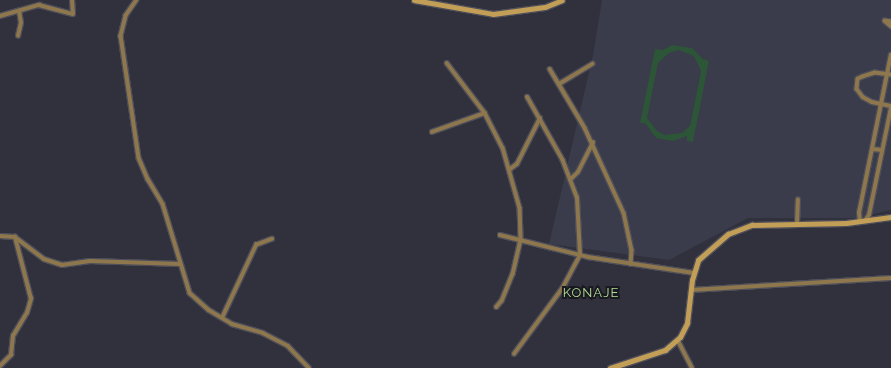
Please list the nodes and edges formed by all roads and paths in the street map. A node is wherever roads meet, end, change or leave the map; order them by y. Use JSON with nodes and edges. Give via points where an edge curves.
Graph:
{"nodes":[{"id":1,"x":72,"y":0,"type":"edge"},
{"id":2,"x":136,"y":0,"type":"edge"},
{"id":3,"x":414,"y":0,"type":"edge"},
{"id":4,"x":562,"y":0,"type":"edge"},
{"id":5,"x":19,"y":11,"type":"junction"},
{"id":6,"x":0,"y":16,"type":"edge"},
{"id":7,"x":891,"y":22,"type":"edge"},
{"id":8,"x":891,"y":26,"type":"edge"},
{"id":9,"x":18,"y":36,"type":"dead end"},
{"id":10,"x":891,"y":55,"type":"edge"},
{"id":11,"x":447,"y":63,"type":"dead end"},
{"id":12,"x":592,"y":64,"type":"dead end"},
{"id":13,"x":550,"y":69,"type":"dead end"},
{"id":14,"x":889,"y":75,"type":"edge"},
{"id":15,"x":559,"y":84,"type":"junction"},
{"id":16,"x":527,"y":97,"type":"dead end"},
{"id":17,"x":881,"y":104,"type":"junction"},
{"id":18,"x":891,"y":107,"type":"edge"},
{"id":19,"x":485,"y":113,"type":"junction"},
{"id":20,"x":540,"y":118,"type":"junction"},
{"id":21,"x":432,"y":132,"type":"dead end"},
{"id":22,"x":593,"y":143,"type":"junction"},
{"id":23,"x":872,"y":149,"type":"junction"},
{"id":24,"x":882,"y":150,"type":"junction"},
{"id":25,"x":509,"y":170,"type":"junction"},
{"id":26,"x":570,"y":180,"type":"junction"},
{"id":27,"x":798,"y":200,"type":"dead end"},
{"id":28,"x":891,"y":216,"type":"edge"},
{"id":29,"x":863,"y":221,"type":"junction"},
{"id":30,"x":797,"y":225,"type":"junction"},
{"id":31,"x":500,"y":235,"type":"dead end"},
{"id":32,"x":0,"y":236,"type":"edge"},
{"id":33,"x":15,"y":237,"type":"junction"},
{"id":34,"x":272,"y":239,"type":"dead end"},
{"id":35,"x":521,"y":240,"type":"junction"},
{"id":36,"x":580,"y":255,"type":"junction"},
{"id":37,"x":180,"y":264,"type":"junction"},
{"id":38,"x":631,"y":264,"type":"junction"},
{"id":39,"x":694,"y":273,"type":"junction"},
{"id":40,"x":891,"y":278,"type":"edge"},
{"id":41,"x":691,"y":290,"type":"junction"},
{"id":42,"x":497,"y":307,"type":"dead end"},
{"id":43,"x":222,"y":318,"type":"junction"},
{"id":44,"x":678,"y":340,"type":"junction"},
{"id":45,"x":514,"y":354,"type":"dead end"},
{"id":46,"x":0,"y":366,"type":"edge"},
{"id":47,"x":309,"y":368,"type":"edge"},
{"id":48,"x":610,"y":368,"type":"edge"},
{"id":49,"x":692,"y":368,"type":"edge"}],
"edges":[{"from":1,"to":5,"type":"street","via":[[73,14],[39,4]]},
{"from":2,"to":37,"type":"street","via":[[126,16],[121,36],[126,85],[139,158],[163,204]]},
{"from":3,"to":4,"type":"main road","via":[[493,14],[545,7]]},
{"from":5,"to":6,"type":"street"},
{"from":5,"to":9,"type":"street","via":[[21,23]]},
{"from":7,"to":8,"type":"street","via":[[885,21]]},
{"from":10,"to":14,"type":"street"},
{"from":11,"to":19,"type":"street"},
{"from":12,"to":15,"type":"street"},
{"from":13,"to":15,"type":"street"},
{"from":14,"to":17,"type":"street"},
{"from":14,"to":17,"type":"street","via":[[871,74],[858,80],[857,89],[863,97]]},
{"from":15,"to":22,"type":"street"},
{"from":16,"to":20,"type":"street"},
{"from":17,"to":18,"type":"street"},
{"from":17,"to":23,"type":"street"},
{"from":18,"to":24,"type":"street"},
{"from":19,"to":21,"type":"street"},
{"from":19,"to":25,"type":"street","via":[[503,148]]},
{"from":20,"to":25,"type":"street","via":[[517,164]]},
{"from":20,"to":26,"type":"street","via":[[554,140]]},
{"from":22,"to":26,"type":"street","via":[[578,172]]},
{"from":22,"to":38,"type":"street","via":[[624,213],[632,250]]},
{"from":23,"to":24,"type":"street"},
{"from":23,"to":29,"type":"street","via":[[859,213]]},
{"from":24,"to":29,"type":"street","via":[[869,215]]},
{"from":25,"to":35,"type":"street","via":[[520,208]]},
{"from":26,"to":36,"type":"street","via":[[577,198]]},
{"from":27,"to":30,"type":"street"},
{"from":28,"to":29,"type":"main road"},
{"from":29,"to":30,"type":"main road"},
{"from":30,"to":39,"type":"main road","via":[[752,225],[728,234],[698,260]]},
{"from":31,"to":35,"type":"street"},
{"from":32,"to":33,"type":"street"},
{"from":33,"to":37,"type":"street","via":[[44,259],[62,265],[90,261]]},
{"from":33,"to":46,"type":"street","via":[[32,299],[13,336],[11,355]]},
{"from":34,"to":43,"type":"street","via":[[256,245]]},
{"from":35,"to":36,"type":"street"},
{"from":35,"to":42,"type":"street","via":[[512,274],[502,301]]},
{"from":36,"to":38,"type":"street"},
{"from":36,"to":45,"type":"street","via":[[558,295]]},
{"from":37,"to":43,"type":"street","via":[[190,293]]},
{"from":38,"to":39,"type":"street"},
{"from":39,"to":41,"type":"main road"},
{"from":40,"to":41,"type":"street"},
{"from":41,"to":44,"type":"main road","via":[[688,323]]},
{"from":43,"to":47,"type":"street","via":[[232,324],[263,333],[288,346]]},
{"from":44,"to":48,"type":"main road","via":[[665,350]]},
{"from":44,"to":49,"type":"street"}]}
